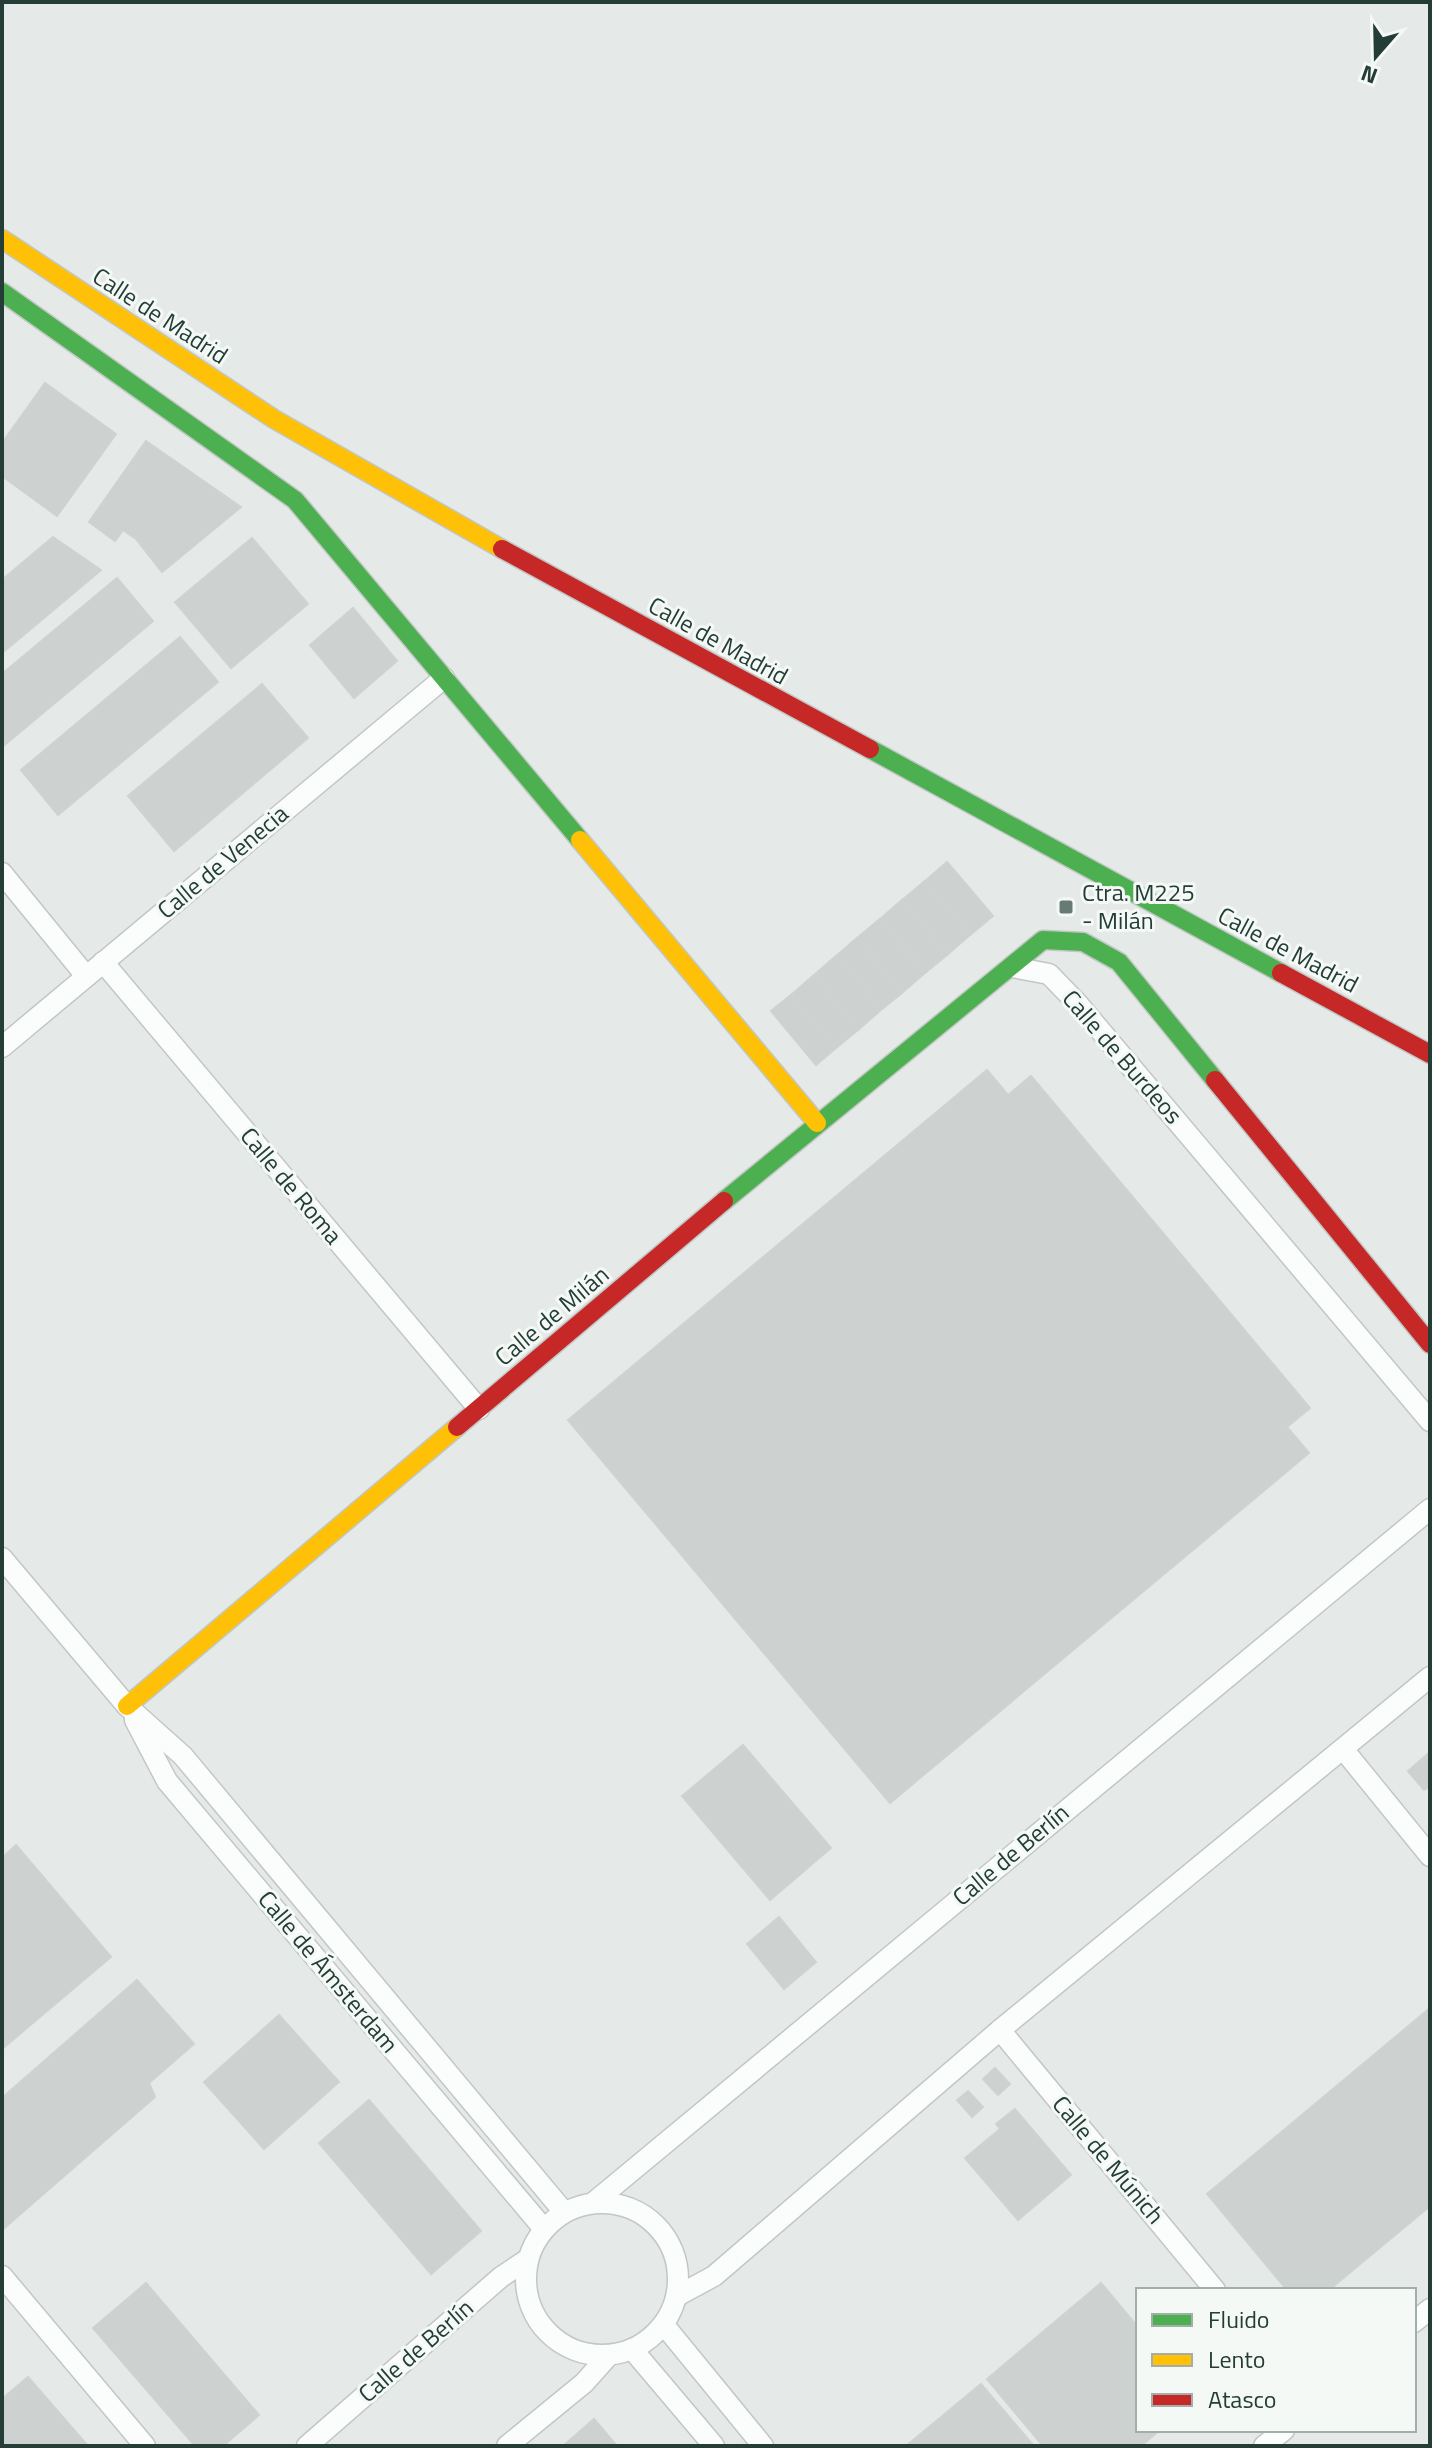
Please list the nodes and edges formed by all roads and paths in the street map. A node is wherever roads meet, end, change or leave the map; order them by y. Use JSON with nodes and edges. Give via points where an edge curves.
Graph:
{"nodes":[{"id":1,"x":2,"y":239,"type":"edge"},
{"id":2,"x":2,"y":292,"type":"edge"},
{"id":3,"x":444,"y":678,"type":"junction"},
{"id":4,"x":2,"y":873,"type":"edge"},
{"id":5,"x":103,"y":962,"type":"junction"},
{"id":6,"x":1012,"y":967,"type":"junction"},
{"id":7,"x":86,"y":976,"type":"junction"},
{"id":8,"x":2,"y":1047,"type":"edge"},
{"id":9,"x":1430,"y":1054,"type":"edge"},
{"id":10,"x":817,"y":1123,"type":"junction"},
{"id":11,"x":1430,"y":1344,"type":"edge"},
{"id":12,"x":479,"y":1409,"type":"junction"},
{"id":13,"x":1430,"y":1421,"type":"edge"},
{"id":14,"x":1430,"y":1509,"type":"edge"},
{"id":15,"x":2,"y":1558,"type":"edge"},
{"id":16,"x":1430,"y":1677,"type":"edge"},
{"id":17,"x":127,"y":1706,"type":"junction"},
{"id":18,"x":1343,"y":1749,"type":"junction"},
{"id":19,"x":1430,"y":1856,"type":"edge"},
{"id":20,"x":1000,"y":2030,"type":"junction"},
{"id":21,"x":593,"y":2203,"type":"junction"},
{"id":22,"x":564,"y":2212,"type":"junction"},
{"id":23,"x":544,"y":2229,"type":"junction"},
{"id":24,"x":528,"y":2259,"type":"junction"},
{"id":25,"x":2,"y":2276,"type":"edge"},
{"id":26,"x":1213,"y":2288,"type":"edge"},
{"id":27,"x":677,"y":2296,"type":"junction"},
{"id":28,"x":664,"y":2325,"type":"junction"},
{"id":29,"x":632,"y":2349,"type":"junction"},
{"id":30,"x":609,"y":2355,"type":"junction"},
{"id":31,"x":1282,"y":2432,"type":"edge"},
{"id":32,"x":145,"y":2446,"type":"edge"},
{"id":33,"x":307,"y":2446,"type":"edge"},
{"id":34,"x":507,"y":2446,"type":"edge"},
{"id":35,"x":714,"y":2446,"type":"edge"},
{"id":36,"x":763,"y":2446,"type":"edge"},
{"id":37,"x":1264,"y":2446,"type":"edge"}],
"edges":[{"from":1,"to":9,"type":"street","name":"Calle de Madrid","via":[[274,419],[425,507]]},
{"from":2,"to":3,"type":"street","via":[[295,500]]},
{"from":3,"to":5,"type":"street","name":"Calle de Venecia"},
{"from":3,"to":10,"type":"street"},
{"from":4,"to":7,"type":"street"},
{"from":5,"to":7,"type":"street","name":"Calle de Venecia"},
{"from":5,"to":12,"type":"street","name":"Calle de Roma"},
{"from":6,"to":10,"type":"street","name":"Calle de Milán"},
{"from":6,"to":11,"type":"street","via":[[1043,940],[1083,942],[1119,962]]},
{"from":6,"to":13,"type":"street","name":"Calle de Burdeos","via":[[1049,974],[1078,1004]]},
{"from":7,"to":8,"type":"street","name":"Calle de Venecia"},
{"from":10,"to":12,"type":"street","name":"Calle de Milán"},
{"from":12,"to":17,"type":"street","name":"Calle de Milán"},
{"from":14,"to":21,"type":"street","name":"Calle de Berlín"},
{"from":15,"to":17,"type":"street","name":"Calle de Ámsterdam"},
{"from":16,"to":18,"type":"street"},
{"from":17,"to":22,"type":"street","name":"Calle de Ámsterdam","via":[[183,1756]]},
{"from":17,"to":23,"type":"street","name":"Calle de Ámsterdam","via":[[167,1781]]},
{"from":18,"to":19,"type":"street"},
{"from":18,"to":20,"type":"street"},
{"from":20,"to":26,"type":"street","name":"Calle de Múnich"},
{"from":20,"to":27,"type":"street","via":[[714,2276]]},
{"from":21,"to":22,"type":"street"},
{"from":21,"to":27,"type":"street","via":[[640,2212],[660,2228],[673,2248],[679,2272]]},
{"from":22,"to":23,"type":"street"},
{"from":23,"to":24,"type":"street"},
{"from":24,"to":30,"type":"street","via":[[525,2284],[544,2328],[585,2354]]},
{"from":24,"to":33,"type":"street","name":"Calle de Berlín"},
{"from":25,"to":32,"type":"street"},
{"from":27,"to":28,"type":"street"},
{"from":28,"to":29,"type":"street"},
{"from":28,"to":36,"type":"street"},
{"from":29,"to":30,"type":"street"},
{"from":29,"to":35,"type":"street"},
{"from":30,"to":34,"type":"street","via":[[584,2383]]},
{"from":31,"to":37,"type":"street"}]}
